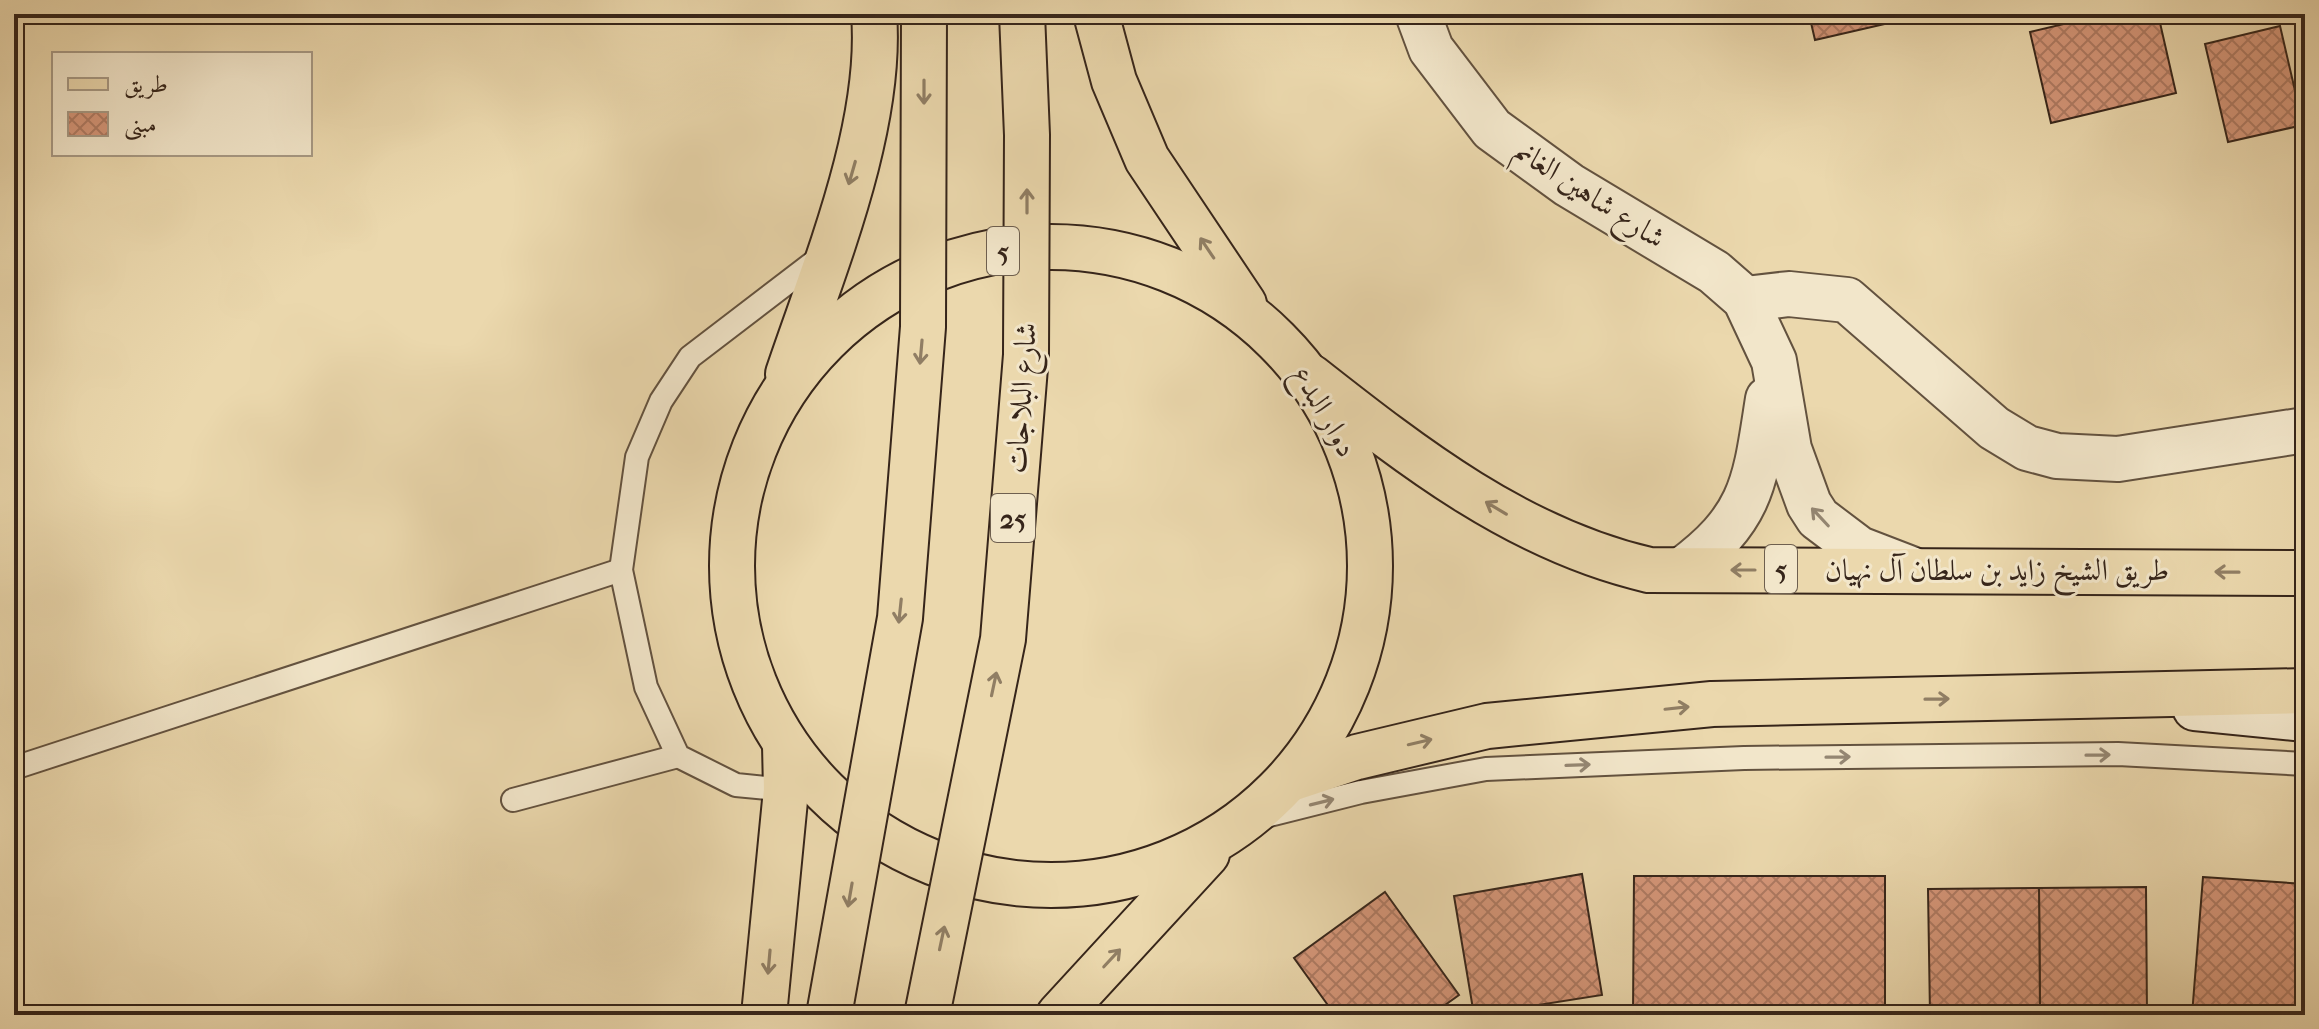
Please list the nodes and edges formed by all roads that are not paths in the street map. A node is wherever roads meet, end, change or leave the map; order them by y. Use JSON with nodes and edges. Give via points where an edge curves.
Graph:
{"nodes":[{"id":1,"x":874,"y":14,"type":"edge"},
{"id":2,"x":924,"y":14,"type":"edge"},
{"id":3,"x":1022,"y":14,"type":"edge"},
{"id":4,"x":1096,"y":14,"type":"edge"},
{"id":5,"x":1418,"y":14,"type":"edge"},
{"id":6,"x":829,"y":250,"type":"junction"},
{"id":7,"x":1745,"y":299,"type":"junction"},
{"id":8,"x":1250,"y":313,"type":"junction"},
{"id":9,"x":1774,"y":361,"type":"junction"},
{"id":10,"x":1311,"y":377,"type":"junction"},
{"id":11,"x":785,"y":384,"type":"junction"},
{"id":12,"x":2305,"y":430,"type":"edge"},
{"id":13,"x":1911,"y":569,"type":"junction"},
{"id":14,"x":621,"y":570,"type":"junction"},
{"id":15,"x":1682,"y":570,"type":"junction"},
{"id":16,"x":2305,"y":573,"type":"edge"},
{"id":17,"x":2305,"y":691,"type":"edge"},
{"id":18,"x":2077,"y":696,"type":"junction"},
{"id":19,"x":2305,"y":719,"type":"edge"},
{"id":20,"x":785,"y":745,"type":"junction"},
{"id":21,"x":678,"y":756,"type":"junction"},
{"id":22,"x":2305,"y":764,"type":"edge"},
{"id":23,"x":14,"y":768,"type":"edge"},
{"id":24,"x":1291,"y":779,"type":"junction"},
{"id":25,"x":786,"y":790,"type":"junction"},
{"id":26,"x":513,"y":800,"type":"dead end"},
{"id":27,"x":1234,"y":829,"type":"junction"},
{"id":28,"x":764,"y":1015,"type":"edge"},
{"id":29,"x":829,"y":1015,"type":"edge"},
{"id":30,"x":927,"y":1015,"type":"edge"},
{"id":31,"x":1059,"y":1015,"type":"edge"}],
"edges":[{"from":1,"to":6,"type":"main road","one_way":true,"via":[[876,41],[863,135]]},
{"from":2,"to":29,"type":"main road","one_way":true,"bridge":true,"via":[[923,327],[900,618]]},
{"from":30,"to":3,"type":"main road","name":"شارع البلاجات","number":"25","one_way":true,"bridge":true,"via":[[1003,639],[1026,355]]},
{"from":8,"to":4,"type":"main road","one_way":true,"via":[[1147,159],[1114,81]]},
{"from":5,"to":7,"type":"street","name":"شارع شاهين الغانم","via":[[1431,49],[1492,129],[1569,185],[1714,272]]},
{"from":6,"to":11,"type":"main road"},
{"from":6,"to":14,"type":"lane","via":[[690,357],[661,401],[637,457]]},
{"from":7,"to":9,"type":"street","name":"شارع شاهين الغانم"},
{"from":7,"to":12,"type":"street","via":[[1789,294],[1847,300],[1994,428],[2027,448],[2057,456],[2118,459]]},
{"from":8,"to":10,"type":"main road","name":"دوار البدع","number":"5"},
{"from":8,"to":11,"type":"main road","name":"دوار البدع","number":"5","via":[[1177,271],[1096,249],[1012,249],[930,270],[857,312]]},
{"from":13,"to":9,"type":"street","name":"شارع شاهين الغانم","one_way":true,"via":[[1859,549],[1818,518],[1789,449]]},
{"from":9,"to":15,"type":"street","via":[[1754,483],[1716,541]]},
{"from":15,"to":10,"type":"main road","name":"طريق الشيخ زايد بن سلطان آل نهيان","number":"5","one_way":true,"via":[[1616,562],[1521,524],[1417,461]]},
{"from":10,"to":24,"type":"main road","name":"دوار البدع","number":"5","via":[[1360,474],[1373,581],[1349,687]]},
{"from":11,"to":20,"type":"main road","name":"دوار البدع","number":"5","via":[[759,435],[737,505],[731,578],[742,651]]},
{"from":13,"to":15,"type":"main road","name":"طريق الشيخ زايد بن سلطان آل نهيان","number":"5","one_way":true},
{"from":16,"to":13,"type":"main road","name":"طريق الشيخ زايد بن سلطان آل نهيان","number":"5","one_way":true},
{"from":14,"to":21,"type":"lane","via":[[646,687]]},
{"from":14,"to":23,"type":"lane"},
{"from":17,"to":18,"type":"main road","number":"5"},
{"from":18,"to":19,"type":"street"},
{"from":24,"to":18,"type":"main road","number":"5","one_way":true,"via":[[1357,757],[1487,726],[1712,704]]},
{"from":20,"to":25,"type":"main road"},
{"from":20,"to":27,"type":"main road","name":"دوار البدع","number":"5","via":[[867,829],[933,865],[1006,883],[1081,885],[1155,870]]},
{"from":21,"to":25,"type":"lane","via":[[736,785]]},
{"from":21,"to":26,"type":"lane"},
{"from":27,"to":22,"type":"lane","one_way":true,"via":[[1361,792],[1486,769],[1744,758],[2118,754]]},
{"from":24,"to":27,"type":"main road","name":"دوار البدع","number":"5"},
{"from":25,"to":28,"type":"main road","one_way":true},
{"from":31,"to":27,"type":"main road","one_way":true}]}
